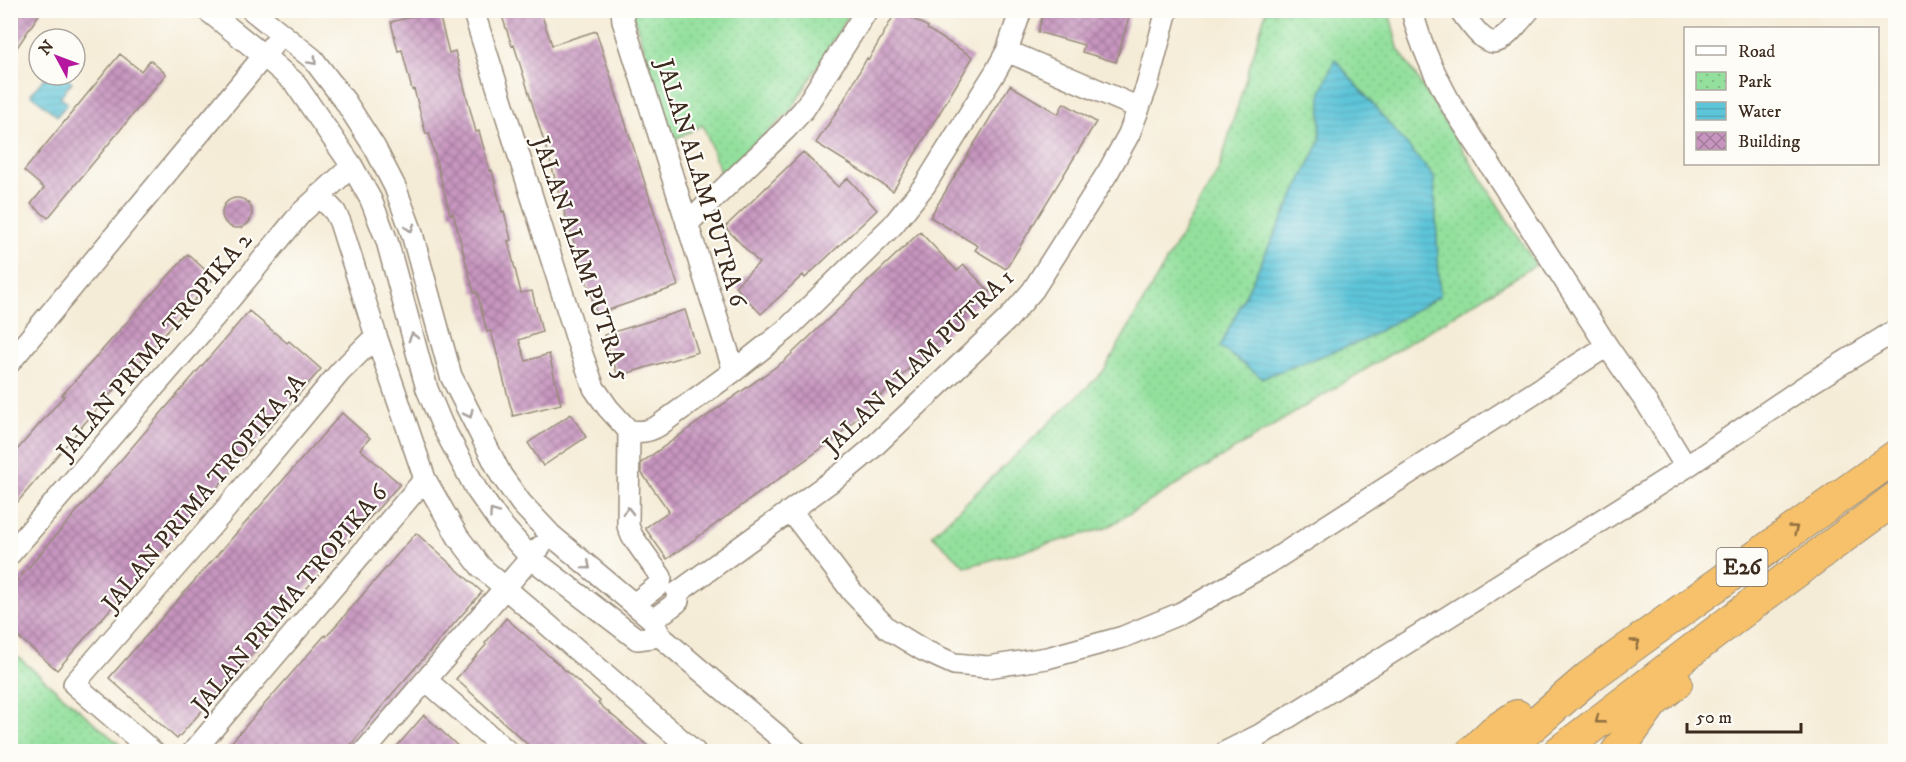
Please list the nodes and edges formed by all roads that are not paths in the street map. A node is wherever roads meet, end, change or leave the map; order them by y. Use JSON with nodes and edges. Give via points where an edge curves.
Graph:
{"nodes":[{"id":1,"x":207,"y":10,"type":"edge"},
{"id":2,"x":252,"y":10,"type":"edge"},
{"id":3,"x":473,"y":10,"type":"edge"},
{"id":4,"x":622,"y":10,"type":"edge"},
{"id":5,"x":867,"y":10,"type":"edge"},
{"id":6,"x":1021,"y":10,"type":"edge"},
{"id":7,"x":1167,"y":10,"type":"edge"},
{"id":8,"x":1412,"y":10,"type":"edge"},
{"id":9,"x":1460,"y":10,"type":"edge"},
{"id":10,"x":1529,"y":10,"type":"edge"},
{"id":11,"x":282,"y":34,"type":"junction"},
{"id":12,"x":1007,"y":51,"type":"junction"},
{"id":13,"x":264,"y":56,"type":"junction"},
{"id":14,"x":1139,"y":108,"type":"junction"},
{"id":15,"x":347,"y":170,"type":"junction"},
{"id":16,"x":319,"y":195,"type":"junction"},
{"id":17,"x":687,"y":224,"type":"junction"},
{"id":18,"x":1896,"y":330,"type":"edge"},
{"id":19,"x":376,"y":336,"type":"junction"},
{"id":20,"x":1607,"y":346,"type":"junction"},
{"id":21,"x":10,"y":362,"type":"edge"},
{"id":22,"x":734,"y":371,"type":"junction"},
{"id":23,"x":629,"y":431,"type":"junction"},
{"id":24,"x":1896,"y":456,"type":"edge"},
{"id":25,"x":1686,"y":467,"type":"junction"},
{"id":26,"x":425,"y":479,"type":"junction"},
{"id":27,"x":1896,"y":498,"type":"edge"},
{"id":28,"x":792,"y":511,"type":"junction"},
{"id":29,"x":551,"y":536,"type":"junction"},
{"id":30,"x":10,"y":554,"type":"edge"},
{"id":31,"x":531,"y":558,"type":"junction"},
{"id":32,"x":505,"y":588,"type":"junction"},
{"id":33,"x":1763,"y":596,"type":"junction"},
{"id":34,"x":648,"y":619,"type":"junction"},
{"id":35,"x":1588,"y":678,"type":"junction"},
{"id":36,"x":426,"y":680,"type":"junction"},
{"id":37,"x":153,"y":752,"type":"edge"},
{"id":38,"x":193,"y":752,"type":"edge"},
{"id":39,"x":364,"y":752,"type":"edge"},
{"id":40,"x":508,"y":752,"type":"edge"},
{"id":41,"x":695,"y":752,"type":"edge"},
{"id":42,"x":797,"y":752,"type":"edge"},
{"id":43,"x":1226,"y":752,"type":"edge"},
{"id":44,"x":1472,"y":752,"type":"edge"},
{"id":45,"x":1502,"y":752,"type":"edge"},
{"id":46,"x":1559,"y":752,"type":"edge"},
{"id":47,"x":1617,"y":752,"type":"edge"}],
"edges":[{"from":1,"to":13,"type":"street"},
{"from":2,"to":11,"type":"street"},
{"from":3,"to":23,"type":"street","name":"JALAN ALAM PUTRA 5","via":[[591,380],[604,403]]},
{"from":4,"to":17,"type":"street","name":"JALAN ALAM PUTRA 6"},
{"from":5,"to":17,"type":"street","via":[[804,109]]},
{"from":6,"to":12,"type":"street"},
{"from":7,"to":14,"type":"street","name":"JALAN ALAM PUTRA 1"},
{"from":8,"to":20,"type":"street","via":[[1431,68],[1452,106]]},
{"from":9,"to":10,"type":"street","via":[[1482,38],[1501,42]]},
{"from":11,"to":13,"type":"street"},
{"from":11,"to":29,"type":"street","one_way":true,"via":[[313,59],[375,148],[411,230],[451,376],[501,475]]},
{"from":12,"to":14,"type":"street"},
{"from":12,"to":22,"type":"street","via":[[925,185],[893,225],[787,329]]},
{"from":13,"to":15,"type":"street","via":[[294,82]]},
{"from":13,"to":21,"type":"street"},
{"from":14,"to":28,"type":"street","name":"JALAN ALAM PUTRA 1","via":[[1108,171],[1033,290],[1008,319],[869,451]]},
{"from":15,"to":16,"type":"street","name":"JALAN PRIMA TROPIKA 2"},
{"from":31,"to":15,"type":"street","one_way":true,"via":[[476,489],[442,425],[427,388],[387,241],[371,200]]},
{"from":16,"to":19,"type":"street","via":[[340,222]]},
{"from":16,"to":30,"type":"street","name":"JALAN PRIMA TROPIKA 2"},
{"from":17,"to":22,"type":"street","name":"JALAN ALAM PUTRA 6"},
{"from":18,"to":25,"type":"street"},
{"from":19,"to":26,"type":"street"},
{"from":19,"to":37,"type":"street","name":"JALAN PRIMA TROPIKA 3A","via":[[340,372],[74,684]]},
{"from":20,"to":25,"type":"street"},
{"from":20,"to":28,"type":"street","via":[[1272,561],[1181,613],[1123,637],[1047,658],[988,667],[954,664],[923,650],[887,628],[853,593]]},
{"from":22,"to":23,"type":"street","via":[[650,430]]},
{"from":34,"to":23,"type":"street","one_way":true,"via":[[661,577],[628,526]]},
{"from":35,"to":24,"type":"highway","number":"E26","one_way":true},
{"from":25,"to":43,"type":"street","via":[[1260,735]]},
{"from":26,"to":32,"type":"street","via":[[458,537]]},
{"from":26,"to":38,"type":"street","name":"JALAN PRIMA TROPIKA 6"},
{"from":27,"to":33,"type":"highway","number":"E26"},
{"from":28,"to":34,"type":"street","name":"JALAN ALAM PUTRA 1","via":[[678,593],[672,592]]},
{"from":29,"to":31,"type":"street"},
{"from":29,"to":34,"type":"street","one_way":true},
{"from":31,"to":32,"type":"street"},
{"from":31,"to":34,"type":"street","via":[[638,639]]},
{"from":32,"to":36,"type":"street"},
{"from":32,"to":41,"type":"street"},
{"from":33,"to":46,"type":"highway","number":"E26","one_way":true},
{"from":33,"to":47,"type":"highway","via":[[1728,640],[1652,703]]},
{"from":34,"to":42,"type":"street"},
{"from":35,"to":44,"type":"highway","via":[[1551,692],[1493,732]]},
{"from":35,"to":45,"type":"highway","number":"E26"},
{"from":36,"to":39,"type":"street"},
{"from":36,"to":40,"type":"street"}]}
